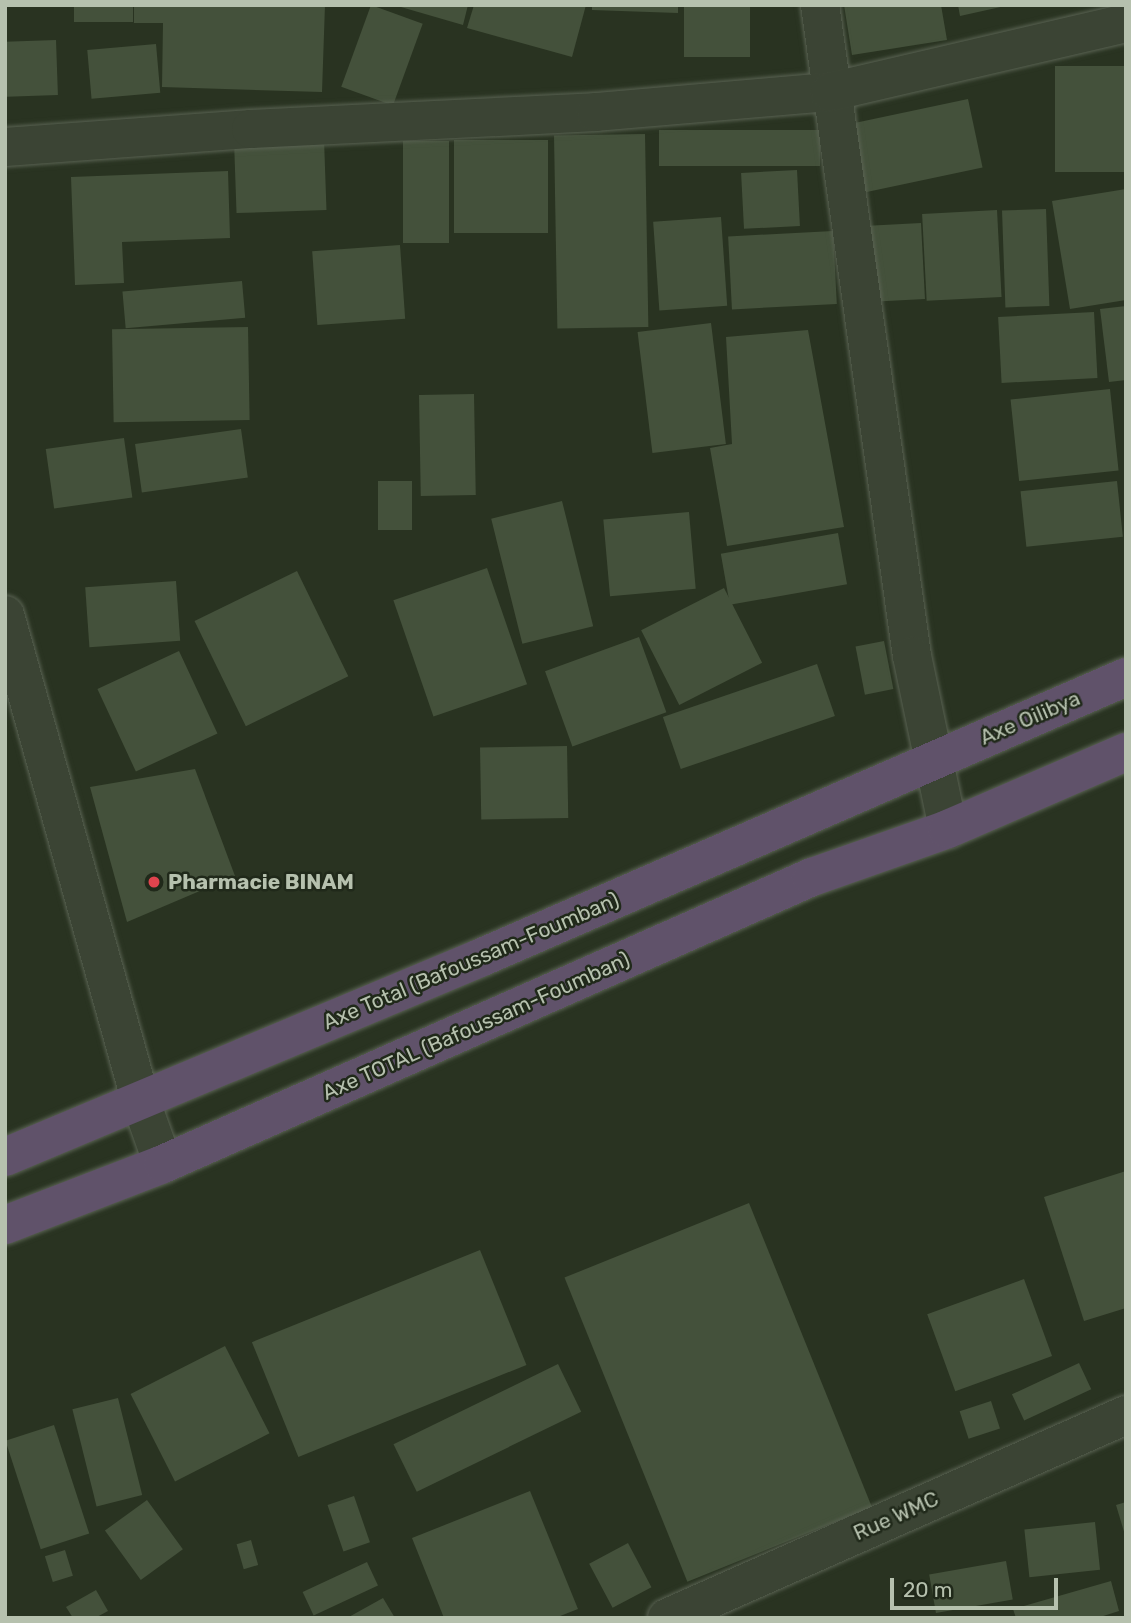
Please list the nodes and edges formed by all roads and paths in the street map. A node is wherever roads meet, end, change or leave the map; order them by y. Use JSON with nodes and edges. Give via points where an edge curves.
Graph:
{"nodes":[{"id":1,"x":820,"y":5,"type":"edge"},
{"id":2,"x":1126,"y":23,"type":"edge"},
{"id":3,"x":830,"y":92,"type":"junction"},
{"id":4,"x":5,"y":148,"type":"edge"},
{"id":5,"x":5,"y":615,"type":"edge"},
{"id":6,"x":1126,"y":677,"type":"edge"},
{"id":7,"x":1126,"y":752,"type":"edge"},
{"id":8,"x":934,"y":760,"type":"junction"},
{"id":9,"x":947,"y":829,"type":"junction"},
{"id":10,"x":141,"y":1102,"type":"junction"},
{"id":11,"x":5,"y":1157,"type":"edge"},
{"id":12,"x":163,"y":1164,"type":"junction"},
{"id":13,"x":5,"y":1225,"type":"edge"},
{"id":14,"x":1126,"y":1415,"type":"edge"},
{"id":15,"x":667,"y":1618,"type":"edge"}],
"edges":[{"from":1,"to":3,"type":"street"},
{"from":2,"to":3,"type":"street"},
{"from":3,"to":4,"type":"street","via":[[596,112],[251,129]]},
{"from":3,"to":8,"type":"street","via":[[912,656]]},
{"from":5,"to":10,"type":"street"},
{"from":6,"to":8,"type":"highway","name":"Axe Oilibya"},
{"from":7,"to":9,"type":"highway"},
{"from":8,"to":9,"type":"street"},
{"from":8,"to":10,"type":"highway","name":"Axe Total (Bafoussam-Foumban)"},
{"from":9,"to":12,"type":"highway","name":"Axe TOTAL (Bafoussam-Foumban)","via":[[812,877]]},
{"from":10,"to":11,"type":"highway","name":"Axe Total (Bafoussam-Foumban)"},
{"from":10,"to":12,"type":"street"},
{"from":12,"to":13,"type":"highway","name":"Axe TOTAL (Bafoussam-Foumban)"},
{"from":14,"to":15,"type":"street","name":"Rue WMC"}]}
